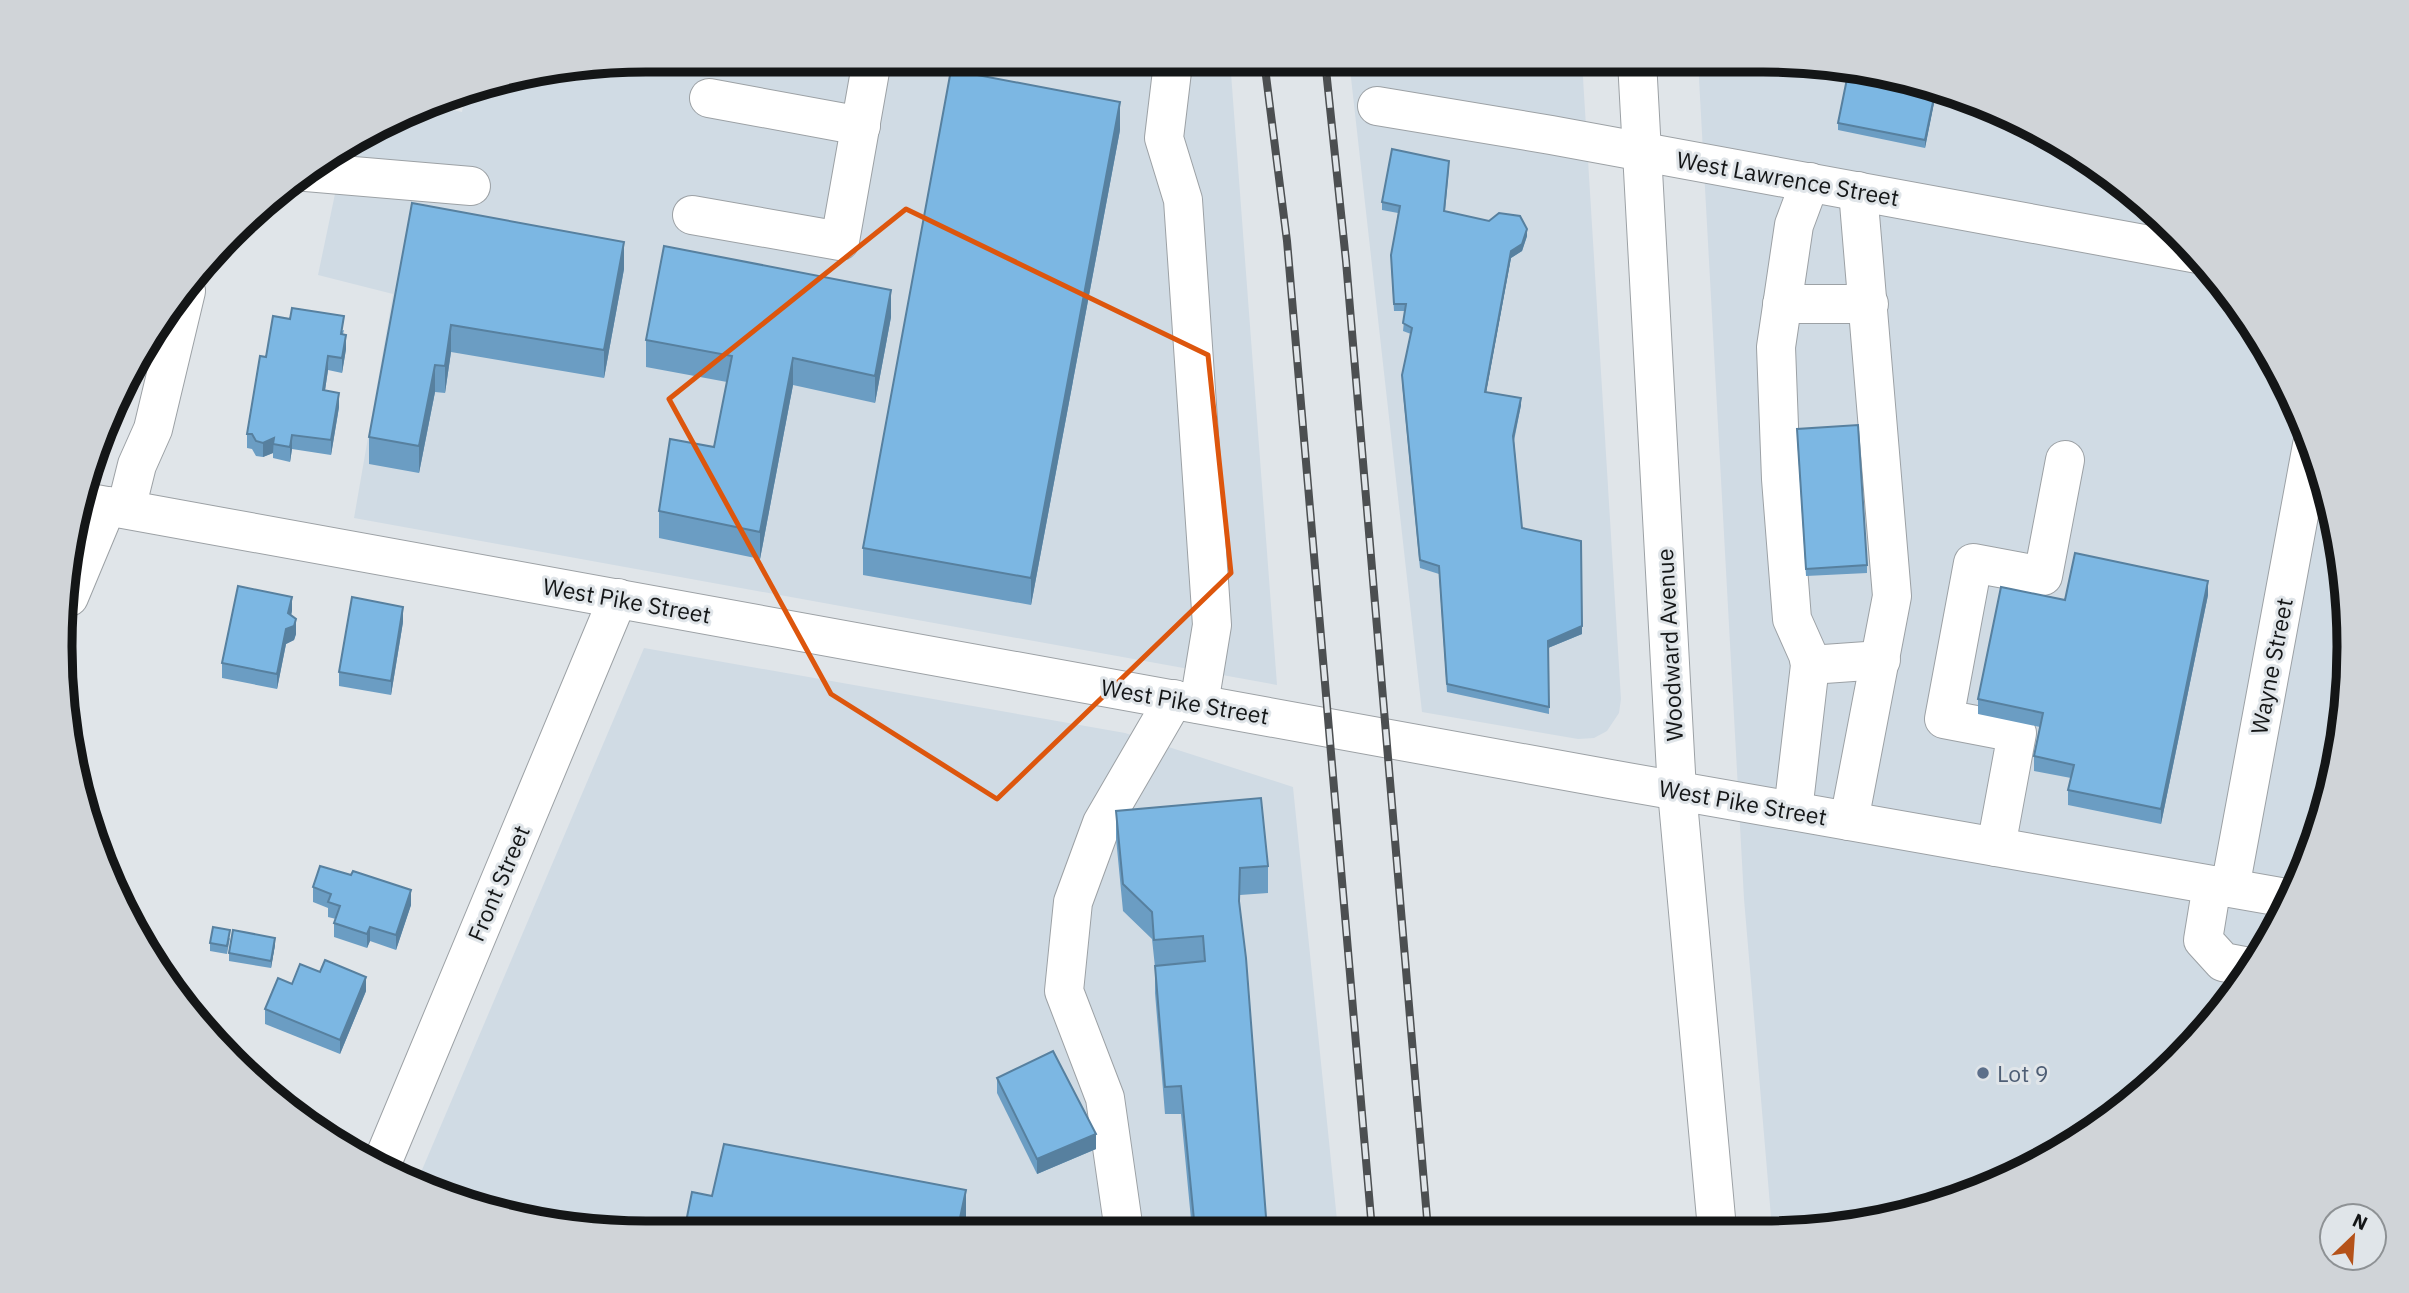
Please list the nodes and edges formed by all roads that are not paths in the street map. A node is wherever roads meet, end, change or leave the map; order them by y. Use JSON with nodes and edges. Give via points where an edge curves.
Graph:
{"nodes":[{"id":1,"x":870,"y":72,"type":"edge"},
{"id":2,"x":1174,"y":72,"type":"edge"},
{"id":3,"x":1637,"y":72,"type":"edge"},
{"id":4,"x":709,"y":98,"type":"dead end"},
{"id":5,"x":1377,"y":106,"type":"dead end"},
{"id":6,"x":861,"y":126,"type":"junction"},
{"id":7,"x":1641,"y":152,"type":"junction"},
{"id":8,"x":321,"y":173,"type":"edge"},
{"id":9,"x":1810,"y":182,"type":"junction"},
{"id":10,"x":471,"y":186,"type":"dead end"},
{"id":11,"x":1858,"y":191,"type":"junction"},
{"id":12,"x":692,"y":215,"type":"dead end"},
{"id":13,"x":2179,"y":250,"type":"edge"},
{"id":14,"x":1782,"y":304,"type":"junction"},
{"id":15,"x":1869,"y":304,"type":"junction"},
{"id":16,"x":181,"y":310,"type":"edge"},
{"id":17,"x":2065,"y":460,"type":"dead end"},
{"id":18,"x":2308,"y":465,"type":"edge"},
{"id":19,"x":104,"y":505,"type":"edge"},
{"id":20,"x":76,"y":578,"type":"edge"},
{"id":21,"x":618,"y":598,"type":"junction"},
{"id":22,"x":1881,"y":660,"type":"junction"},
{"id":23,"x":1810,"y":665,"type":"junction"},
{"id":24,"x":1186,"y":701,"type":"junction"},
{"id":25,"x":1677,"y":791,"type":"junction"},
{"id":26,"x":1793,"y":811,"type":"junction"},
{"id":27,"x":1849,"y":821,"type":"junction"},
{"id":28,"x":1996,"y":847,"type":"junction"},
{"id":29,"x":2221,"y":886,"type":"junction"},
{"id":30,"x":2280,"y":897,"type":"edge"},
{"id":31,"x":2240,"y":965,"type":"edge"},
{"id":32,"x":384,"y":1158,"type":"edge"},
{"id":33,"x":1123,"y":1221,"type":"edge"},
{"id":34,"x":1716,"y":1221,"type":"edge"}],
"edges":[{"from":1,"to":6,"type":"street"},
{"from":2,"to":24,"type":"street","via":[[1164,138],[1183,200],[1212,625]]},
{"from":3,"to":7,"type":"street","name":"Woodward Avenue"},
{"from":4,"to":6,"type":"street"},
{"from":5,"to":7,"type":"street","name":"West Lawrence Street"},
{"from":6,"to":12,"type":"street","via":[[840,241]]},
{"from":7,"to":9,"type":"street","name":"West Lawrence Street"},
{"from":7,"to":25,"type":"street","name":"Woodward Avenue"},
{"from":8,"to":10,"type":"street"},
{"from":9,"to":11,"type":"street","name":"West Lawrence Street"},
{"from":9,"to":14,"type":"street","via":[[1794,225]]},
{"from":11,"to":13,"type":"street","name":"West Lawrence Street"},
{"from":11,"to":15,"type":"street"},
{"from":14,"to":15,"type":"street"},
{"from":14,"to":23,"type":"street","via":[[1776,346],[1781,479],[1792,619]]},
{"from":15,"to":22,"type":"street","via":[[1892,596]]},
{"from":16,"to":19,"type":"street","via":[[153,429],[136,465]]},
{"from":17,"to":28,"type":"street","via":[[2043,576],[1973,563],[1944,719],[2017,733]]},
{"from":18,"to":29,"type":"street","name":"Wayne Street"},
{"from":19,"to":20,"type":"street"},
{"from":19,"to":21,"type":"street","name":"West Pike Street"},
{"from":21,"to":24,"type":"street","name":"West Pike Street"},
{"from":21,"to":32,"type":"street","name":"Front Street"},
{"from":22,"to":23,"type":"street"},
{"from":22,"to":27,"type":"street"},
{"from":23,"to":26,"type":"street"},
{"from":24,"to":25,"type":"street","name":"West Pike Street"},
{"from":24,"to":33,"type":"street","via":[[1102,823],[1073,902],[1064,991],[1105,1098]]},
{"from":25,"to":26,"type":"street","name":"West Pike Street"},
{"from":25,"to":34,"type":"street","name":"Woodward Avenue"},
{"from":26,"to":27,"type":"street","name":"West Pike Street"},
{"from":27,"to":28,"type":"street","name":"West Pike Street"},
{"from":28,"to":29,"type":"street","name":"West Pike Street"},
{"from":29,"to":30,"type":"street","name":"West Pike Street"},
{"from":29,"to":31,"type":"street","name":"Wayne Street","via":[[2203,940],[2223,962]]}]}
